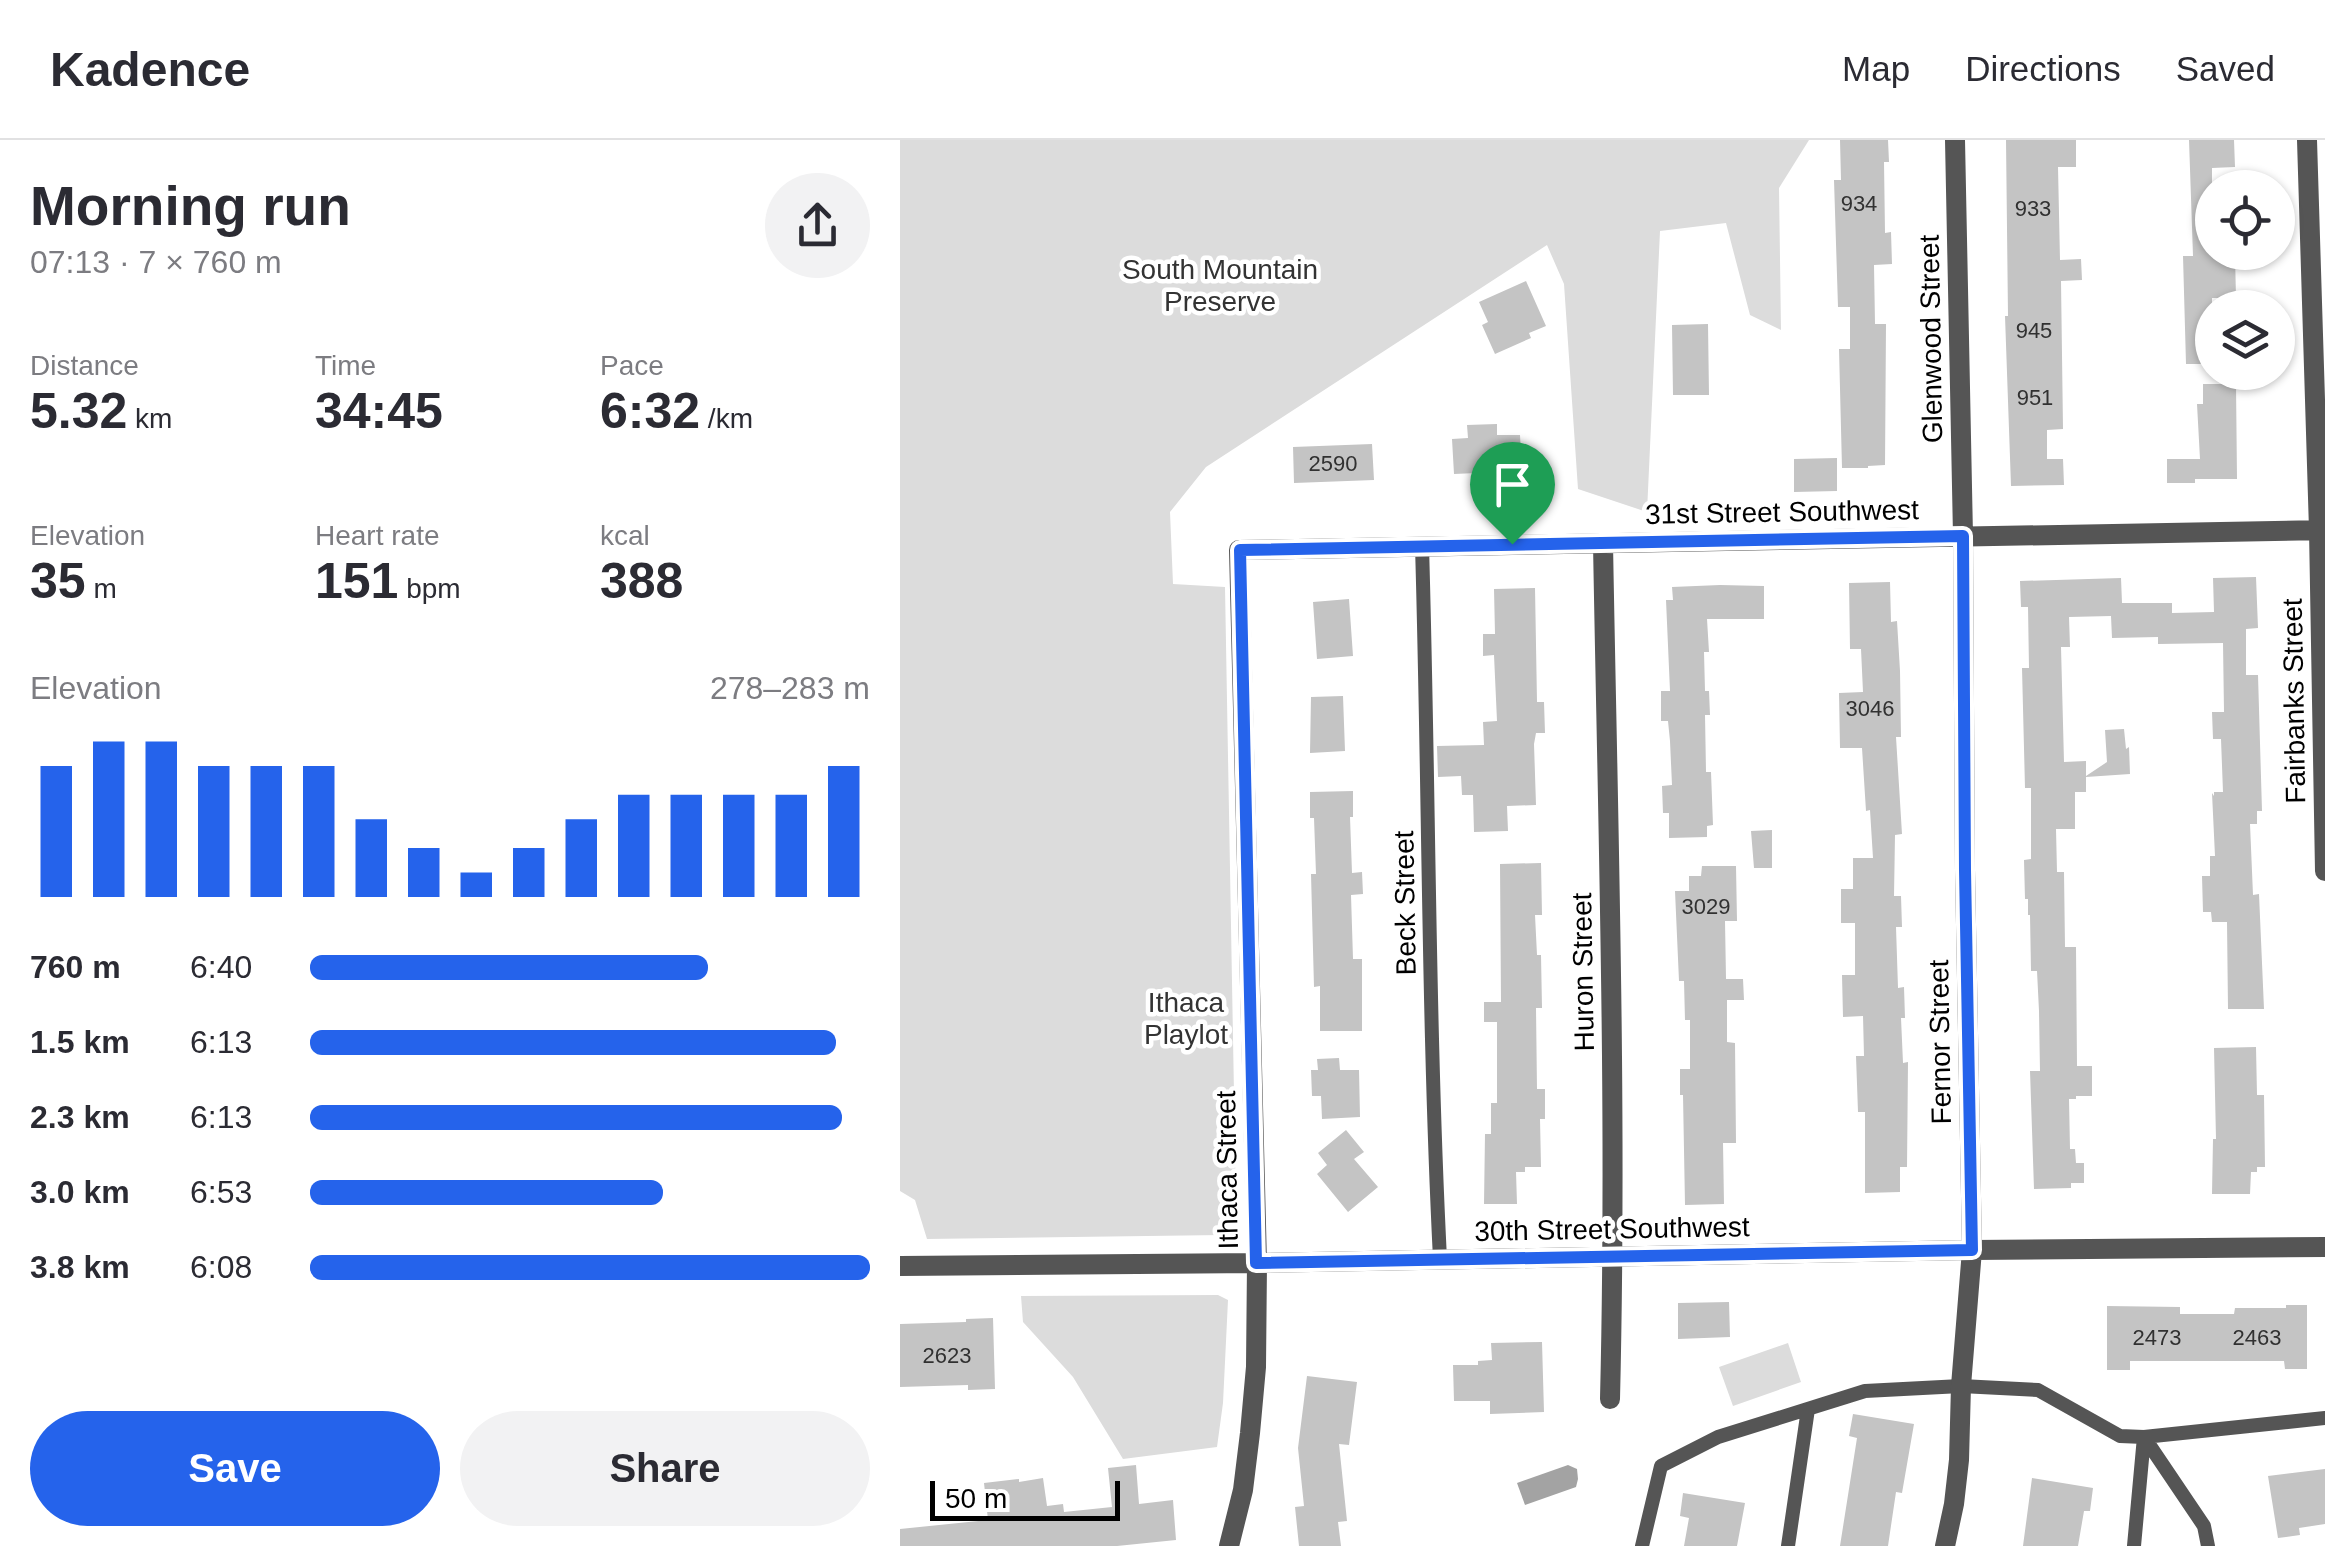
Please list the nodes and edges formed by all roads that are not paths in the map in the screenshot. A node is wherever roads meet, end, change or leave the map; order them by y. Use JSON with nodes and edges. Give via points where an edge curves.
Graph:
{"nodes":[{"id":1,"x":1955,"y":140,"type":"edge"},
{"id":2,"x":2307,"y":140,"type":"edge"},
{"id":3,"x":2322,"y":530,"type":"edge"},
{"id":4,"x":1963,"y":536,"type":"junction"},
{"id":5,"x":1602,"y":543,"type":"junction"},
{"id":6,"x":1422,"y":546,"type":"junction"},
{"id":7,"x":1240,"y":550,"type":"joint"},
{"id":8,"x":2325,"y":871,"type":"edge"},
{"id":9,"x":2325,"y":1247,"type":"edge"},
{"id":10,"x":1972,"y":1250,"type":"junction"},
{"id":11,"x":1614,"y":1256,"type":"junction"},
{"id":12,"x":1440,"y":1258,"type":"junction"},
{"id":13,"x":1256,"y":1263,"type":"junction"},
{"id":14,"x":900,"y":1266,"type":"edge"},
{"id":15,"x":1961,"y":1386,"type":"junction"},
{"id":16,"x":1610,"y":1399,"type":"dead end"},
{"id":17,"x":1808,"y":1409,"type":"junction"},
{"id":18,"x":2325,"y":1418,"type":"edge"},
{"id":19,"x":2144,"y":1437,"type":"junction"},
{"id":20,"x":1229,"y":1546,"type":"edge"},
{"id":21,"x":1642,"y":1546,"type":"edge"},
{"id":22,"x":1788,"y":1546,"type":"edge"},
{"id":23,"x":1945,"y":1546,"type":"edge"},
{"id":24,"x":2134,"y":1546,"type":"edge"},
{"id":25,"x":2208,"y":1546,"type":"edge"}],
"edges":[{"from":1,"to":4,"type":"street","name":"Glenwood Street"},
{"from":2,"to":3,"type":"street","name":"Fairbanks Street"},
{"from":3,"to":4,"type":"street","name":"31st Street Southwest"},
{"from":3,"to":8,"type":"street","name":"Fairbanks Street"},
{"from":4,"to":5,"type":"street","name":"31st Street Southwest"},
{"from":4,"to":10,"type":"street","name":"Fernor Street"},
{"from":5,"to":6,"type":"street","name":"31st Street Southwest"},
{"from":5,"to":11,"type":"street","name":"Huron Street"},
{"from":6,"to":7,"type":"street","name":"31st Street Southwest"},
{"from":6,"to":12,"type":"lane","name":"Beck Street"},
{"from":7,"to":13,"type":"street","name":"Ithaca Street"},
{"from":9,"to":10,"type":"street","name":"30th Street Southwest"},
{"from":10,"to":11,"type":"street","name":"30th Street Southwest"},
{"from":10,"to":15,"type":"street","name":"Fernor Street"},
{"from":11,"to":12,"type":"street","name":"30th Street Southwest"},
{"from":11,"to":16,"type":"street","name":"Huron Street"},
{"from":12,"to":13,"type":"street","name":"30th Street Southwest"},
{"from":13,"to":14,"type":"street","name":"30th Street Southwest"},
{"from":13,"to":20,"type":"street","name":"Ithaca Street","via":[[1250,1433]]},
{"from":15,"to":17,"type":"lane","via":[[1866,1391]]},
{"from":15,"to":19,"type":"lane","via":[[2038,1390],[2120,1436]]},
{"from":15,"to":23,"type":"street","name":"Fernor Street","via":[[1959,1460]]},
{"from":17,"to":21,"type":"lane","via":[[1718,1437],[1661,1466]]},
{"from":17,"to":22,"type":"lane"},
{"from":18,"to":19,"type":"lane"},
{"from":19,"to":24,"type":"lane"},
{"from":19,"to":25,"type":"lane","via":[[2204,1526]]}]}
